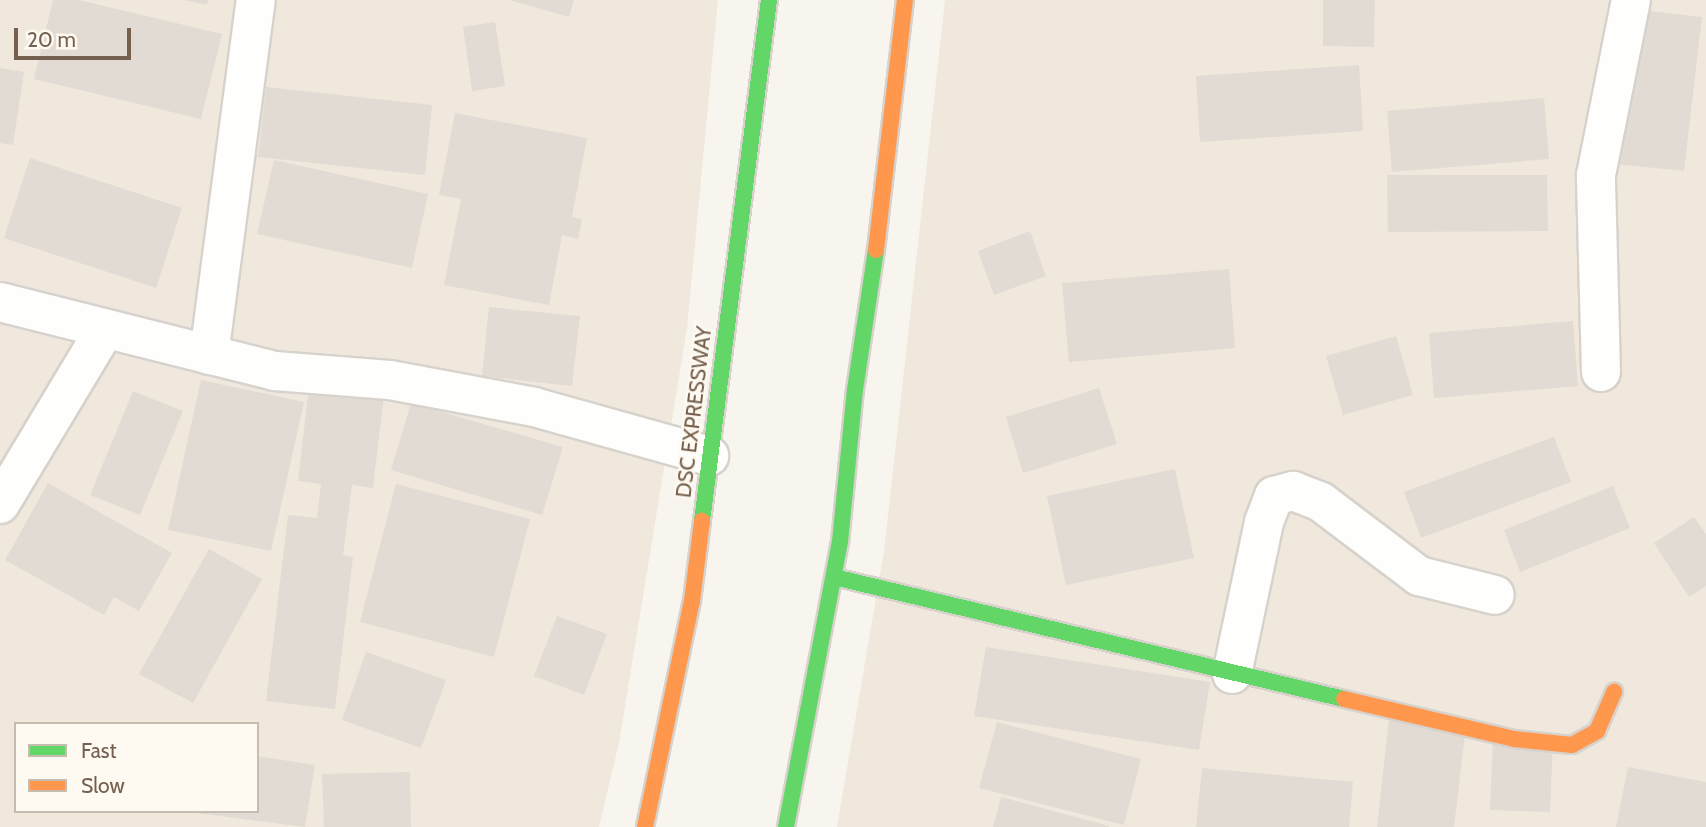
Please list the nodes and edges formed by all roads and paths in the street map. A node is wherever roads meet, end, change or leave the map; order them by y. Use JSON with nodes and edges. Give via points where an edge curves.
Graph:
{"nodes":[{"id":1,"x":256,"y":0,"type":"edge"},
{"id":2,"x":769,"y":0,"type":"edge"},
{"id":3,"x":905,"y":0,"type":"edge"},
{"id":4,"x":1631,"y":0,"type":"edge"},
{"id":5,"x":0,"y":302,"type":"edge"},
{"id":6,"x":105,"y":329,"type":"junction"},
{"id":7,"x":209,"y":355,"type":"junction"},
{"id":8,"x":1601,"y":372,"type":"dead end"},
{"id":9,"x":709,"y":456,"type":"junction"},
{"id":10,"x":0,"y":504,"type":"edge"},
{"id":11,"x":834,"y":577,"type":"junction"},
{"id":12,"x":1494,"y":595,"type":"dead end"},
{"id":13,"x":1232,"y":674,"type":"junction"},
{"id":14,"x":1614,"y":692,"type":"dead end"},
{"id":15,"x":645,"y":827,"type":"edge"},
{"id":16,"x":786,"y":827,"type":"edge"}],
"edges":[{"from":1,"to":7,"type":"street"},
{"from":2,"to":9,"type":"main road","name":"DSC EXPRESSWAY"},
{"from":3,"to":11,"type":"main road"},
{"from":4,"to":8,"type":"street","via":[[1596,175]]},
{"from":5,"to":6,"type":"street"},
{"from":6,"to":7,"type":"street"},
{"from":6,"to":10,"type":"street"},
{"from":7,"to":9,"type":"street","via":[[275,371],[390,380],[534,407]]},
{"from":9,"to":15,"type":"main road","name":"DSC EXPRESSWAY","via":[[692,601]]},
{"from":11,"to":13,"type":"main road"},
{"from":11,"to":16,"type":"main road"},
{"from":12,"to":13,"type":"street","via":[[1419,576],[1321,502],[1293,491],[1274,496],[1264,522]]},
{"from":13,"to":14,"type":"main road","via":[[1514,739],[1572,745],[1597,731]]}]}
